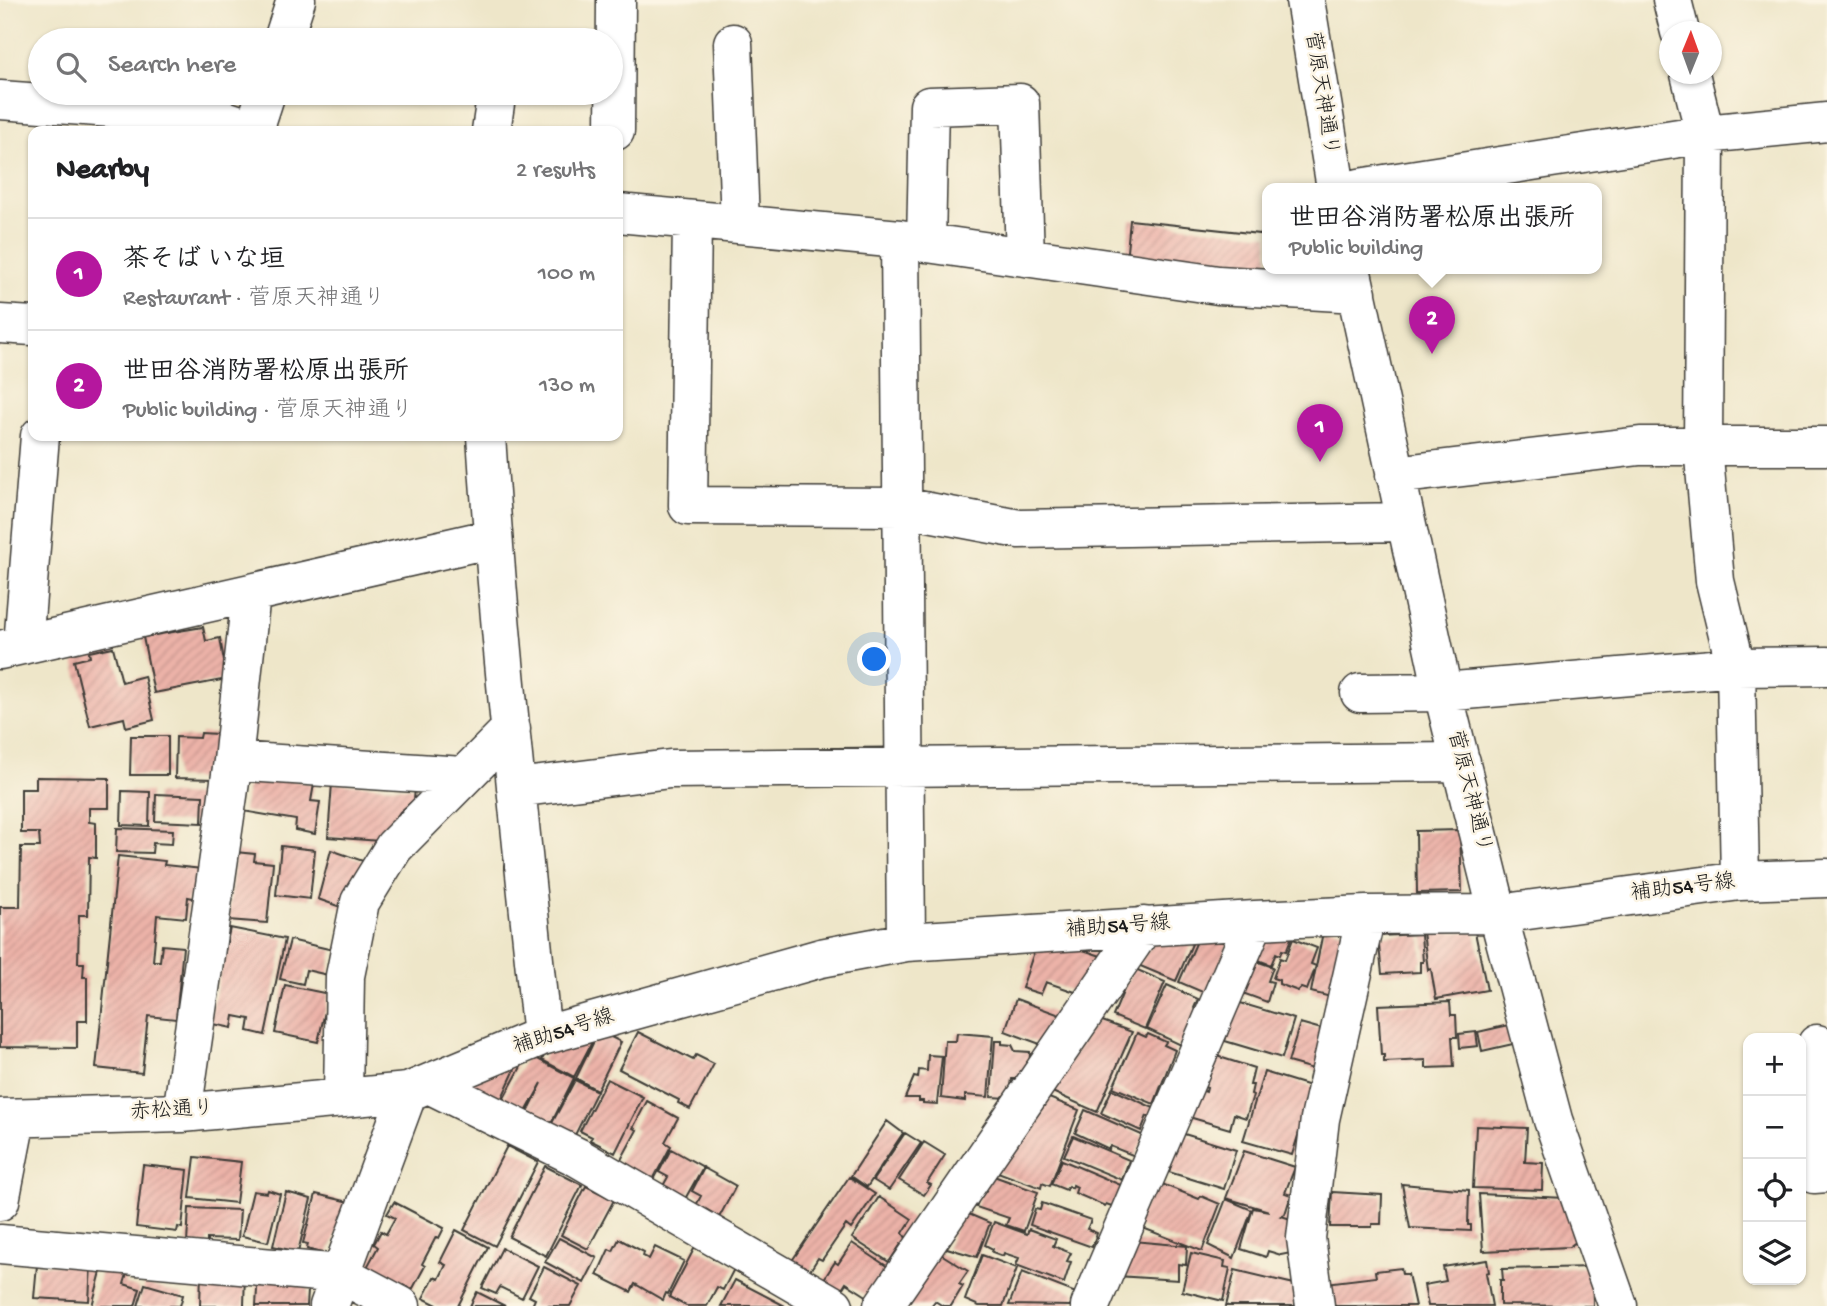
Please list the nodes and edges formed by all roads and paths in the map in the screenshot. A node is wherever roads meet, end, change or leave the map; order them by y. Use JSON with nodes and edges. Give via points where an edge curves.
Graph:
{"nodes":[{"id":1,"x":296,"y":0,"type":"edge"},
{"id":2,"x":617,"y":0,"type":"edge"},
{"id":3,"x":1305,"y":0,"type":"edge"},
{"id":4,"x":1672,"y":0,"type":"edge"},
{"id":5,"x":1677,"y":21,"type":"edge"},
{"id":6,"x":287,"y":28,"type":"edge"},
{"id":7,"x":617,"y":28,"type":"edge"},
{"id":8,"x":733,"y":43,"type":"dead end"},
{"id":9,"x":1692,"y":84,"type":"edge"},
{"id":10,"x":0,"y":100,"type":"edge"},
{"id":11,"x":28,"y":102,"type":"edge"},
{"id":12,"x":70,"y":105,"type":"edge"},
{"id":13,"x":263,"y":105,"type":"edge"},
{"id":14,"x":615,"y":105,"type":"edge"},
{"id":15,"x":1827,"y":122,"type":"edge"},
{"id":16,"x":242,"y":126,"type":"edge"},
{"id":17,"x":257,"y":126,"type":"edge"},
{"id":18,"x":615,"y":126,"type":"edge"},
{"id":19,"x":1705,"y":134,"type":"junction"},
{"id":20,"x":1335,"y":183,"type":"edge"},
{"id":21,"x":1391,"y":183,"type":"edge"},
{"id":22,"x":623,"y":214,"type":"edge"},
{"id":23,"x":692,"y":221,"type":"junction"},
{"id":24,"x":740,"y":223,"type":"junction"},
{"id":25,"x":913,"y":241,"type":"junction"},
{"id":26,"x":1025,"y":257,"type":"junction"},
{"id":27,"x":1354,"y":281,"type":"edge"},
{"id":28,"x":0,"y":324,"type":"edge"},
{"id":29,"x":28,"y":326,"type":"edge"},
{"id":30,"x":39,"y":441,"type":"edge"},
{"id":31,"x":486,"y":441,"type":"edge"},
{"id":32,"x":1703,"y":446,"type":"junction"},
{"id":33,"x":1827,"y":446,"type":"edge"},
{"id":34,"x":1395,"y":475,"type":"junction"},
{"id":35,"x":902,"y":508,"type":"junction"},
{"id":36,"x":16,"y":519,"type":"edge"},
{"id":37,"x":1404,"y":522,"type":"junction"},
{"id":38,"x":493,"y":538,"type":"junction"},
{"id":39,"x":251,"y":594,"type":"junction"},
{"id":40,"x":12,"y":648,"type":"edge"},
{"id":41,"x":1827,"y":666,"type":"edge"},
{"id":42,"x":1736,"y":667,"type":"junction"},
{"id":43,"x":1443,"y":692,"type":"junction"},
{"id":44,"x":1360,"y":693,"type":"dead end"},
{"id":45,"x":511,"y":729,"type":"junction"},
{"id":46,"x":233,"y":761,"type":"junction"},
{"id":47,"x":1461,"y":762,"type":"junction"},
{"id":48,"x":904,"y":766,"type":"junction"},
{"id":49,"x":463,"y":776,"type":"junction"},
{"id":50,"x":516,"y":789,"type":"junction"},
{"id":51,"x":1827,"y":878,"type":"edge"},
{"id":52,"x":1740,"y":881,"type":"junction"},
{"id":53,"x":1498,"y":914,"type":"junction"},
{"id":54,"x":1366,"y":915,"type":"junction"},
{"id":55,"x":1255,"y":920,"type":"junction"},
{"id":56,"x":1144,"y":926,"type":"junction"},
{"id":57,"x":906,"y":942,"type":"junction"},
{"id":58,"x":542,"y":1036,"type":"junction"},
{"id":59,"x":1817,"y":1044,"type":"dead end"},
{"id":60,"x":419,"y":1088,"type":"junction"},
{"id":61,"x":343,"y":1097,"type":"junction"},
{"id":62,"x":183,"y":1113,"type":"junction"},
{"id":63,"x":8,"y":1119,"type":"edge"},
{"id":64,"x":1827,"y":1173,"type":"edge"},
{"id":65,"x":0,"y":1201,"type":"edge"},
{"id":66,"x":0,"y":1244,"type":"edge"},
{"id":67,"x":335,"y":1290,"type":"edge"},
{"id":68,"x":401,"y":1306,"type":"edge"},
{"id":69,"x":834,"y":1306,"type":"edge"},
{"id":70,"x":883,"y":1306,"type":"edge"},
{"id":71,"x":1090,"y":1306,"type":"edge"},
{"id":72,"x":1315,"y":1306,"type":"edge"},
{"id":73,"x":1618,"y":1306,"type":"edge"}],
"edges":[{"from":1,"to":6,"type":"street"},
{"from":2,"to":7,"type":"street"},
{"from":3,"to":20,"type":"street","name":"菅原天神通り"},
{"from":4,"to":5,"type":"street"},
{"from":8,"to":24,"type":"street"},
{"from":9,"to":19,"type":"street"},
{"from":10,"to":11,"type":"street"},
{"from":12,"to":16,"type":"street","via":[[210,115]]},
{"from":13,"to":17,"type":"street"},
{"from":14,"to":18,"type":"street"},
{"from":15,"to":19,"type":"street"},
{"from":19,"to":21,"type":"street"},
{"from":19,"to":32,"type":"street"},
{"from":22,"to":23,"type":"street"},
{"from":23,"to":24,"type":"street"},
{"from":23,"to":35,"type":"street","via":[[688,506]]},
{"from":24,"to":25,"type":"street"},
{"from":25,"to":26,"type":"street"},
{"from":25,"to":26,"type":"street","via":[[929,106],[1020,103]]},
{"from":25,"to":35,"type":"street"},
{"from":26,"to":27,"type":"street","via":[[1218,285]]},
{"from":27,"to":34,"type":"street","name":"菅原天神通り"},
{"from":28,"to":29,"type":"street"},
{"from":30,"to":36,"type":"street"},
{"from":31,"to":38,"type":"street"},
{"from":32,"to":33,"type":"street"},
{"from":32,"to":34,"type":"street","via":[[1640,446]]},
{"from":32,"to":42,"type":"street","via":[[1714,581]]},
{"from":34,"to":37,"type":"street","name":"菅原天神通り"},
{"from":35,"to":37,"type":"street","via":[[1019,529]]},
{"from":35,"to":48,"type":"street"},
{"from":36,"to":40,"type":"street"},
{"from":37,"to":43,"type":"street","name":"菅原天神通り"},
{"from":38,"to":39,"type":"street"},
{"from":38,"to":45,"type":"street"},
{"from":39,"to":40,"type":"street"},
{"from":39,"to":46,"type":"street"},
{"from":41,"to":42,"type":"street"},
{"from":42,"to":43,"type":"street"},
{"from":42,"to":52,"type":"street"},
{"from":43,"to":44,"type":"street"},
{"from":43,"to":47,"type":"street","name":"菅原天神通り"},
{"from":45,"to":49,"type":"street"},
{"from":45,"to":50,"type":"street"},
{"from":46,"to":49,"type":"street"},
{"from":46,"to":62,"type":"street"},
{"from":47,"to":48,"type":"street"},
{"from":47,"to":53,"type":"street","name":"菅原天神通り"},
{"from":48,"to":50,"type":"street","via":[[670,769]]},
{"from":48,"to":57,"type":"street"},
{"from":49,"to":61,"type":"street","via":[[394,847],[360,902],[345,976]]},
{"from":50,"to":58,"type":"street"},
{"from":51,"to":52,"type":"street","name":"補助54号線"},
{"from":52,"to":53,"type":"street","name":"補助54号線"},
{"from":53,"to":54,"type":"street","name":"補助54号線"},
{"from":53,"to":73,"type":"street","name":"菅原天神通り","via":[[1553,1120]]},
{"from":54,"to":55,"type":"street","name":"補助54号線"},
{"from":54,"to":72,"type":"street","via":[[1320,1119],[1306,1238]]},
{"from":55,"to":56,"type":"street","name":"補助54号線"},
{"from":55,"to":71,"type":"street"},
{"from":56,"to":57,"type":"street","name":"補助54号線"},
{"from":56,"to":70,"type":"street"},
{"from":57,"to":58,"type":"street","name":"補助54号線","via":[[821,958]]},
{"from":58,"to":60,"type":"street","name":"補助54号線"},
{"from":59,"to":64,"type":"street","via":[[1814,1174]]},
{"from":60,"to":61,"type":"street","name":"赤松通り"},
{"from":60,"to":67,"type":"street"},
{"from":60,"to":69,"type":"street","via":[[577,1157]]},
{"from":61,"to":62,"type":"street","name":"赤松通り"},
{"from":62,"to":63,"type":"street","name":"赤松通り"},
{"from":63,"to":65,"type":"street"},
{"from":66,"to":67,"type":"street"},
{"from":67,"to":68,"type":"street"}]}
